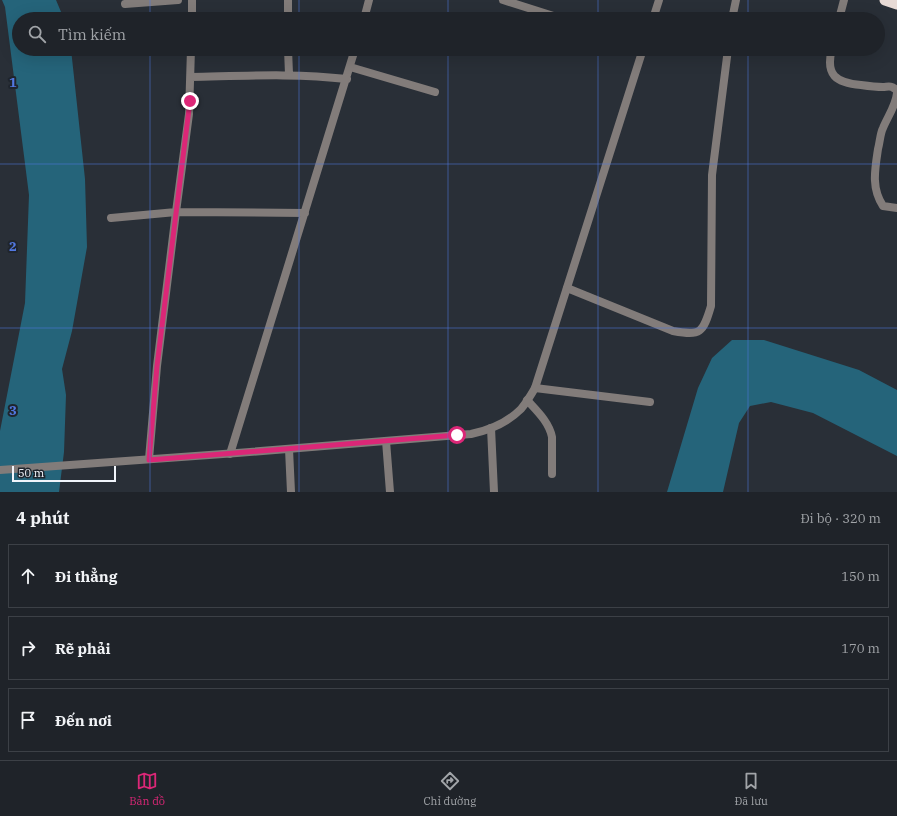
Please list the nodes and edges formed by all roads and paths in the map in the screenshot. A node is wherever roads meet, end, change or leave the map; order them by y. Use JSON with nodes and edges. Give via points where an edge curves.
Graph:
{"nodes":[{"id":1,"x":178,"y":0,"type":"edge"},
{"id":2,"x":192,"y":0,"type":"edge"},
{"id":3,"x":288,"y":0,"type":"edge"},
{"id":4,"x":369,"y":0,"type":"edge"},
{"id":5,"x":503,"y":0,"type":"edge"},
{"id":6,"x":658,"y":0,"type":"edge"},
{"id":7,"x":736,"y":0,"type":"edge"},
{"id":8,"x":844,"y":0,"type":"edge"},
{"id":9,"x":885,"y":0,"type":"edge"},
{"id":10,"x":125,"y":4,"type":"dead end"},
{"id":11,"x":897,"y":4,"type":"edge"},
{"id":12,"x":192,"y":12,"type":"edge"},
{"id":13,"x":288,"y":12,"type":"edge"},
{"id":14,"x":366,"y":12,"type":"edge"},
{"id":15,"x":541,"y":12,"type":"edge"},
{"id":16,"x":654,"y":12,"type":"edge"},
{"id":17,"x":733,"y":12,"type":"edge"},
{"id":18,"x":841,"y":12,"type":"edge"},
{"id":19,"x":191,"y":56,"type":"edge"},
{"id":20,"x":288,"y":56,"type":"edge"},
{"id":21,"x":353,"y":56,"type":"edge"},
{"id":22,"x":641,"y":56,"type":"edge"},
{"id":23,"x":727,"y":56,"type":"edge"},
{"id":24,"x":830,"y":56,"type":"edge"},
{"id":25,"x":350,"y":67,"type":"junction"},
{"id":26,"x":289,"y":74,"type":"junction"},
{"id":27,"x":191,"y":77,"type":"junction"},
{"id":28,"x":347,"y":79,"type":"junction"},
{"id":29,"x":435,"y":92,"type":"dead end"},
{"id":30,"x":897,"y":93,"type":"edge"},
{"id":31,"x":897,"y":208,"type":"edge"},
{"id":32,"x":176,"y":212,"type":"junction"},
{"id":33,"x":305,"y":213,"type":"junction"},
{"id":34,"x":111,"y":218,"type":"dead end"},
{"id":35,"x":567,"y":288,"type":"junction"},
{"id":36,"x":535,"y":388,"type":"junction"},
{"id":37,"x":527,"y":400,"type":"junction"},
{"id":38,"x":650,"y":402,"type":"dead end"},
{"id":39,"x":491,"y":428,"type":"junction"},
{"id":40,"x":386,"y":441,"type":"junction"},
{"id":41,"x":289,"y":449,"type":"junction"},
{"id":42,"x":230,"y":454,"type":"junction"},
{"id":43,"x":149,"y":460,"type":"junction"},
{"id":44,"x":0,"y":470,"type":"edge"},
{"id":45,"x":552,"y":474,"type":"dead end"},
{"id":46,"x":291,"y":492,"type":"edge"},
{"id":47,"x":390,"y":492,"type":"edge"},
{"id":48,"x":494,"y":492,"type":"edge"}],
"edges":[{"from":1,"to":10,"type":"street"},
{"from":2,"to":12,"type":"street"},
{"from":3,"to":13,"type":"street"},
{"from":4,"to":14,"type":"street"},
{"from":5,"to":15,"type":"street"},
{"from":6,"to":16,"type":"street"},
{"from":7,"to":17,"type":"street"},
{"from":8,"to":18,"type":"street"},
{"from":9,"to":11,"type":"highway"},
{"from":19,"to":27,"type":"street"},
{"from":20,"to":26,"type":"street"},
{"from":21,"to":25,"type":"street"},
{"from":22,"to":35,"type":"street"},
{"from":23,"to":35,"type":"street","via":[[712,175],[710,306],[702,329],[691,334],[673,332]]},
{"from":24,"to":30,"type":"street","via":[[830,67],[837,79],[848,84],[892,87]]},
{"from":25,"to":28,"type":"street"},
{"from":25,"to":29,"type":"street"},
{"from":26,"to":27,"type":"street"},
{"from":26,"to":28,"type":"street"},
{"from":27,"to":32,"type":"street","via":[[189,114]]},
{"from":28,"to":33,"type":"street"},
{"from":30,"to":31,"type":"street","via":[[882,130],[875,166],[875,187],[883,206]]},
{"from":32,"to":33,"type":"street"},
{"from":32,"to":34,"type":"street"},
{"from":32,"to":43,"type":"street","via":[[157,366]]},
{"from":33,"to":42,"type":"street"},
{"from":35,"to":36,"type":"street"},
{"from":36,"to":37,"type":"street"},
{"from":36,"to":38,"type":"street"},
{"from":37,"to":39,"type":"street","via":[[522,408],[501,424]]},
{"from":37,"to":45,"type":"street","via":[[551,431]]},
{"from":39,"to":40,"type":"street","via":[[471,434]]},
{"from":39,"to":48,"type":"street"},
{"from":40,"to":41,"type":"street"},
{"from":40,"to":47,"type":"street"},
{"from":41,"to":42,"type":"street"},
{"from":41,"to":46,"type":"street"},
{"from":42,"to":43,"type":"street"},
{"from":43,"to":44,"type":"street"}]}
